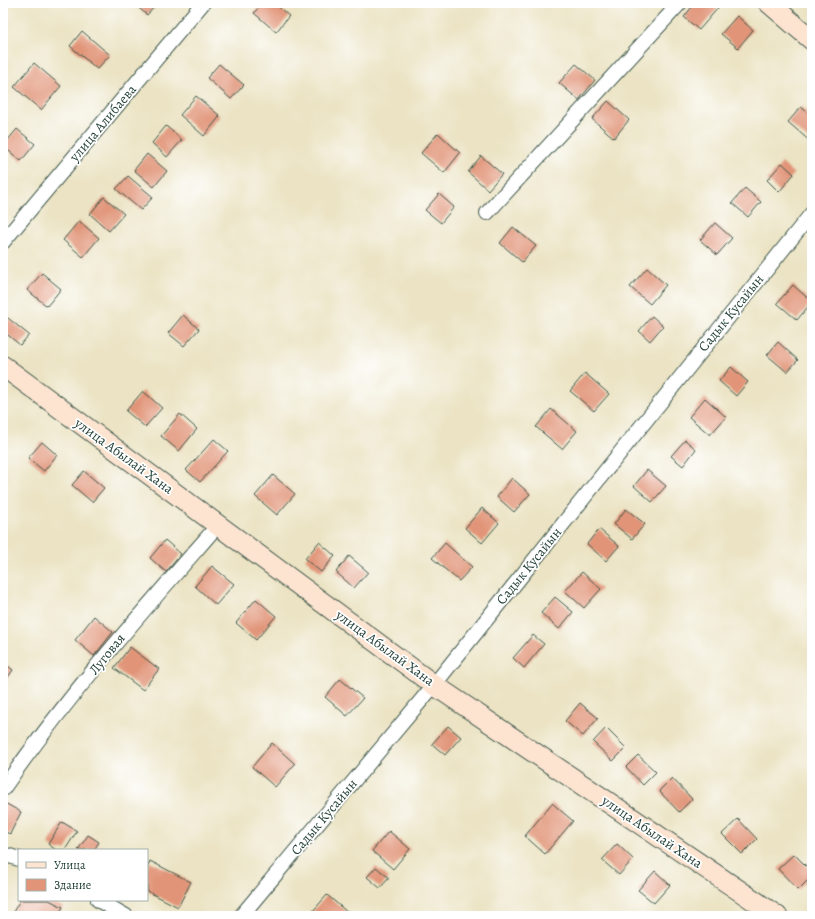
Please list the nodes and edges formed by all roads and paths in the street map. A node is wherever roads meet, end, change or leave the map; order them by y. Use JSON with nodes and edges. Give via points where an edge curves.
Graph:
{"nodes":[{"id":1,"x":203,"y":3,"type":"edge"},
{"id":2,"x":680,"y":3,"type":"edge"},
{"id":3,"x":769,"y":3,"type":"edge"},
{"id":4,"x":812,"y":40,"type":"edge"},
{"id":5,"x":487,"y":213,"type":"dead end"},
{"id":6,"x":812,"y":213,"type":"edge"},
{"id":7,"x":3,"y":242,"type":"edge"},
{"id":8,"x":3,"y":366,"type":"edge"},
{"id":9,"x":218,"y":525,"type":"junction"},
{"id":10,"x":434,"y":685,"type":"junction"},
{"id":11,"x":3,"y":789,"type":"edge"},
{"id":12,"x":3,"y":854,"type":"edge"},
{"id":13,"x":18,"y":859,"type":"edge"},
{"id":14,"x":100,"y":901,"type":"edge"},
{"id":15,"x":126,"y":916,"type":"edge"},
{"id":16,"x":241,"y":916,"type":"edge"},
{"id":17,"x":777,"y":916,"type":"edge"}],
"edges":[{"from":1,"to":7,"type":"street","name":"улица Алибаева"},
{"from":2,"to":5,"type":"street"},
{"from":3,"to":4,"type":"street"},
{"from":6,"to":10,"type":"street","name":"Садык Кусайын"},
{"from":8,"to":9,"type":"street","name":"улица Абылай Хана"},
{"from":9,"to":10,"type":"street","name":"улица Абылай Хана"},
{"from":9,"to":11,"type":"street","name":"Луговая","via":[[33,745]]},
{"from":10,"to":16,"type":"street","name":"Садык Кусайын"},
{"from":10,"to":17,"type":"street","name":"улица Абылай Хана"},
{"from":12,"to":13,"type":"street"},
{"from":14,"to":15,"type":"street"}]}
